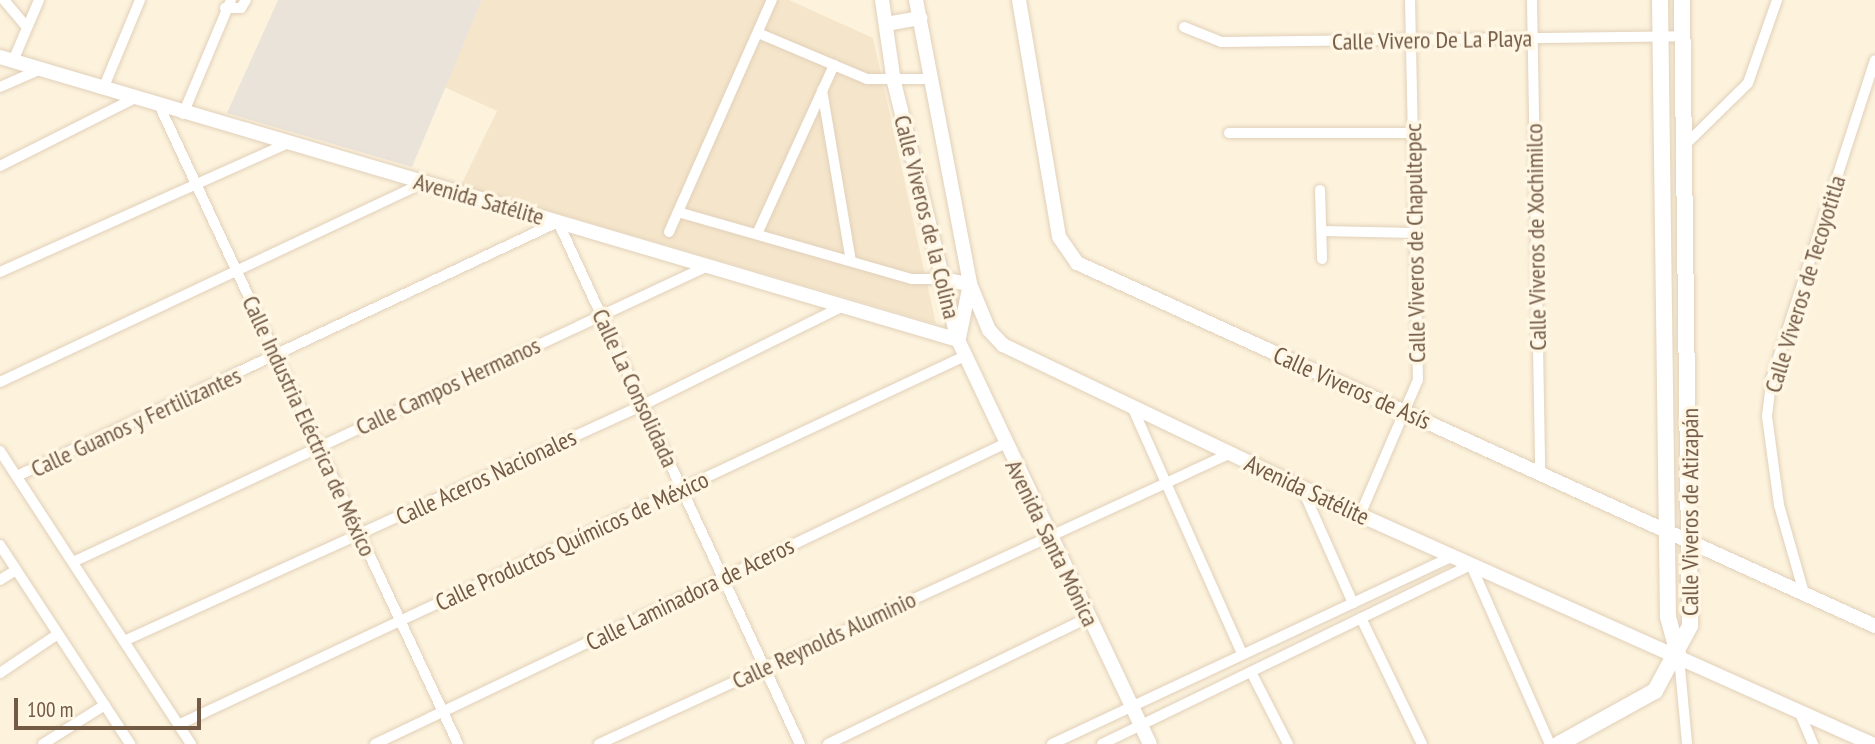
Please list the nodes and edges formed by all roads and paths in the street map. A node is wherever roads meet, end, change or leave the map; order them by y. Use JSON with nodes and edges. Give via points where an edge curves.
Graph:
{"nodes":[{"id":1,"x":4,"y":0,"type":"edge"},
{"id":2,"x":39,"y":0,"type":"edge"},
{"id":3,"x":139,"y":0,"type":"edge"},
{"id":4,"x":772,"y":0,"type":"edge"},
{"id":5,"x":882,"y":0,"type":"edge"},
{"id":6,"x":916,"y":0,"type":"edge"},
{"id":7,"x":1019,"y":0,"type":"edge"},
{"id":8,"x":1410,"y":0,"type":"edge"},
{"id":9,"x":1532,"y":0,"type":"edge"},
{"id":10,"x":1660,"y":0,"type":"edge"},
{"id":11,"x":1682,"y":0,"type":"edge"},
{"id":12,"x":1777,"y":0,"type":"edge"},
{"id":13,"x":228,"y":4,"type":"edge"},
{"id":14,"x":244,"y":4,"type":"edge"},
{"id":15,"x":920,"y":18,"type":"junction"},
{"id":16,"x":886,"y":24,"type":"junction"},
{"id":17,"x":27,"y":27,"type":"junction"},
{"id":18,"x":1184,"y":27,"type":"dead end"},
{"id":19,"x":758,"y":33,"type":"junction"},
{"id":20,"x":1661,"y":36,"type":"junction"},
{"id":21,"x":1683,"y":36,"type":"junction"},
{"id":22,"x":1533,"y":39,"type":"junction"},
{"id":23,"x":1411,"y":41,"type":"junction"},
{"id":24,"x":6,"y":59,"type":"edge"},
{"id":25,"x":1875,"y":60,"type":"edge"},
{"id":26,"x":834,"y":65,"type":"junction"},
{"id":27,"x":41,"y":69,"type":"junction"},
{"id":28,"x":931,"y":79,"type":"junction"},
{"id":29,"x":894,"y":82,"type":"junction"},
{"id":30,"x":0,"y":87,"type":"edge"},
{"id":31,"x":103,"y":89,"type":"junction"},
{"id":32,"x":822,"y":90,"type":"junction"},
{"id":33,"x":133,"y":99,"type":"junction"},
{"id":34,"x":160,"y":107,"type":"junction"},
{"id":35,"x":183,"y":114,"type":"junction"},
{"id":36,"x":1229,"y":133,"type":"dead end"},
{"id":37,"x":1413,"y":133,"type":"junction"},
{"id":38,"x":284,"y":145,"type":"junction"},
{"id":39,"x":1685,"y":145,"type":"junction"},
{"id":40,"x":0,"y":166,"type":"edge"},
{"id":41,"x":195,"y":182,"type":"junction"},
{"id":42,"x":422,"y":183,"type":"junction"},
{"id":43,"x":1320,"y":190,"type":"dead end"},
{"id":44,"x":678,"y":212,"type":"junction"},
{"id":45,"x":558,"y":222,"type":"junction"},
{"id":46,"x":1322,"y":231,"type":"junction"},
{"id":47,"x":669,"y":232,"type":"dead end"},
{"id":48,"x":1415,"y":233,"type":"junction"},
{"id":49,"x":757,"y":234,"type":"junction"},
{"id":50,"x":1322,"y":258,"type":"dead end"},
{"id":51,"x":851,"y":261,"type":"junction"},
{"id":52,"x":710,"y":265,"type":"junction"},
{"id":53,"x":236,"y":269,"type":"junction"},
{"id":54,"x":0,"y":272,"type":"edge"},
{"id":55,"x":941,"y":279,"type":"junction"},
{"id":56,"x":971,"y":284,"type":"junction"},
{"id":57,"x":843,"y":306,"type":"junction"},
{"id":58,"x":601,"y":315,"type":"junction"},
{"id":59,"x":958,"y":340,"type":"junction"},
{"id":60,"x":965,"y":356,"type":"junction"},
{"id":61,"x":277,"y":357,"type":"junction"},
{"id":62,"x":0,"y":382,"type":"edge"},
{"id":63,"x":643,"y":405,"type":"junction"},
{"id":64,"x":1134,"y":411,"type":"junction"},
{"id":65,"x":1408,"y":413,"type":"junction"},
{"id":66,"x":1004,"y":444,"type":"junction"},
{"id":67,"x":319,"y":446,"type":"junction"},
{"id":68,"x":0,"y":451,"type":"edge"},
{"id":69,"x":1230,"y":454,"type":"junction"},
{"id":70,"x":1540,"y":473,"type":"junction"},
{"id":71,"x":17,"y":476,"type":"junction"},
{"id":72,"x":1166,"y":483,"type":"junction"},
{"id":73,"x":1302,"y":488,"type":"junction"},
{"id":74,"x":683,"y":491,"type":"junction"},
{"id":75,"x":1360,"y":515,"type":"junction"},
{"id":76,"x":1670,"y":532,"type":"junction"},
{"id":77,"x":360,"y":535,"type":"junction"},
{"id":78,"x":1050,"y":536,"type":"junction"},
{"id":79,"x":1692,"y":541,"type":"junction"},
{"id":80,"x":0,"y":545,"type":"edge"},
{"id":81,"x":1452,"y":557,"type":"junction"},
{"id":82,"x":73,"y":562,"type":"junction"},
{"id":83,"x":1471,"y":565,"type":"junction"},
{"id":84,"x":16,"y":570,"type":"junction"},
{"id":85,"x":723,"y":578,"type":"junction"},
{"id":86,"x":0,"y":580,"type":"edge"},
{"id":87,"x":1804,"y":593,"type":"junction"},
{"id":88,"x":1353,"y":603,"type":"junction"},
{"id":89,"x":1088,"y":618,"type":"junction"},
{"id":90,"x":1361,"y":618,"type":"junction"},
{"id":91,"x":400,"y":620,"type":"junction"},
{"id":92,"x":1875,"y":626,"type":"edge"},
{"id":93,"x":58,"y":635,"type":"junction"},
{"id":94,"x":124,"y":641,"type":"junction"},
{"id":95,"x":1242,"y":654,"type":"junction"},
{"id":96,"x":1679,"y":657,"type":"junction"},
{"id":97,"x":765,"y":667,"type":"junction"},
{"id":98,"x":1251,"y":672,"type":"junction"},
{"id":99,"x":0,"y":673,"type":"edge"},
{"id":100,"x":105,"y":705,"type":"junction"},
{"id":101,"x":1132,"y":706,"type":"junction"},
{"id":102,"x":1799,"y":711,"type":"junction"},
{"id":103,"x":443,"y":712,"type":"junction"},
{"id":104,"x":178,"y":725,"type":"junction"},
{"id":105,"x":1141,"y":725,"type":"junction"},
{"id":106,"x":43,"y":744,"type":"edge"},
{"id":107,"x":130,"y":744,"type":"edge"},
{"id":108,"x":191,"y":744,"type":"edge"},
{"id":109,"x":375,"y":744,"type":"edge"},
{"id":110,"x":458,"y":744,"type":"edge"},
{"id":111,"x":599,"y":744,"type":"edge"},
{"id":112,"x":800,"y":744,"type":"edge"},
{"id":113,"x":828,"y":744,"type":"edge"},
{"id":114,"x":1052,"y":744,"type":"edge"},
{"id":115,"x":1102,"y":744,"type":"edge"},
{"id":116,"x":1150,"y":744,"type":"edge"},
{"id":117,"x":1287,"y":744,"type":"edge"},
{"id":118,"x":1422,"y":744,"type":"edge"},
{"id":119,"x":1550,"y":744,"type":"edge"},
{"id":120,"x":1559,"y":744,"type":"edge"},
{"id":121,"x":1687,"y":744,"type":"edge"},
{"id":122,"x":1813,"y":744,"type":"edge"},
{"id":123,"x":1872,"y":744,"type":"edge"}],
"edges":[{"from":1,"to":17,"type":"street"},
{"from":2,"to":17,"type":"street"},
{"from":3,"to":31,"type":"street"},
{"from":4,"to":19,"type":"street"},
{"from":5,"to":16,"type":"street","name":"Calle Viveros de la Colina"},
{"from":6,"to":15,"type":"street","name":"Calle Viveros de la Colina"},
{"from":7,"to":65,"type":"street","name":"Calle Viveros de Asís","via":[[1065,251]]},
{"from":8,"to":23,"type":"street","name":"Calle Viveros de Chapultepec"},
{"from":9,"to":22,"type":"street","name":"Calle Viveros de Xochimilco"},
{"from":10,"to":20,"type":"main road","name":"Calle Viveros de Atizapán"},
{"from":11,"to":21,"type":"main road","name":"Calle Viveros de Atizapán"},
{"from":12,"to":39,"type":"street","via":[[1748,83]]},
{"from":13,"to":14,"type":"street"},
{"from":13,"to":35,"type":"street"},
{"from":15,"to":16,"type":"street"},
{"from":15,"to":28,"type":"street","name":"Calle Viveros de la Colina"},
{"from":16,"to":29,"type":"street","name":"Calle Viveros de la Colina"},
{"from":17,"to":24,"type":"street"},
{"from":18,"to":23,"type":"street","name":"Calle Vivero De La Playa","via":[[1222,42]]},
{"from":19,"to":26,"type":"street"},
{"from":19,"to":44,"type":"street"},
{"from":20,"to":21,"type":"street","name":"Calle Vivero De La Playa"},
{"from":20,"to":22,"type":"street","name":"Calle Vivero De La Playa"},
{"from":20,"to":76,"type":"main road","name":"Calle Viveros de Atizapán"},
{"from":21,"to":39,"type":"main road","name":"Calle Viveros de Atizapán"},
{"from":22,"to":23,"type":"street","name":"Calle Vivero De La Playa"},
{"from":22,"to":70,"type":"street","name":"Calle Viveros de Xochimilco"},
{"from":23,"to":37,"type":"street","name":"Calle Viveros de Chapultepec"},
{"from":24,"to":27,"type":"street","name":"Avenida Satélite"},
{"from":25,"to":87,"type":"street","name":"Calle Viveros de Tecoyotitla","via":[[1772,377],[1767,416],[1779,505]]},
{"from":26,"to":29,"type":"street"},
{"from":26,"to":32,"type":"street"},
{"from":27,"to":30,"type":"street"},
{"from":27,"to":31,"type":"street","name":"Avenida Satélite"},
{"from":28,"to":29,"type":"street"},
{"from":28,"to":56,"type":"street","name":"Calle Viveros de la Colina"},
{"from":29,"to":55,"type":"street","name":"Calle Viveros de la Colina"},
{"from":31,"to":33,"type":"street","name":"Avenida Satélite"},
{"from":32,"to":49,"type":"street"},
{"from":32,"to":51,"type":"street"},
{"from":33,"to":34,"type":"street","name":"Avenida Satélite"},
{"from":33,"to":40,"type":"street"},
{"from":34,"to":35,"type":"street","name":"Avenida Satélite"},
{"from":34,"to":41,"type":"street","name":"Calle Industria Eléctrica de México"},
{"from":35,"to":38,"type":"street","name":"Avenida Satélite"},
{"from":36,"to":37,"type":"street"},
{"from":37,"to":48,"type":"street","name":"Calle Viveros de Chapultepec"},
{"from":38,"to":41,"type":"street"},
{"from":38,"to":42,"type":"street","name":"Avenida Satélite"},
{"from":39,"to":79,"type":"main road","name":"Calle Viveros de Atizapán"},
{"from":41,"to":53,"type":"street","name":"Calle Industria Eléctrica de México"},
{"from":41,"to":54,"type":"street"},
{"from":42,"to":45,"type":"street","name":"Avenida Satélite"},
{"from":42,"to":53,"type":"street"},
{"from":43,"to":46,"type":"street"},
{"from":44,"to":47,"type":"street"},
{"from":44,"to":49,"type":"street"},
{"from":45,"to":52,"type":"street","name":"Avenida Satélite"},
{"from":45,"to":58,"type":"street","name":"Calle La Consolidada"},
{"from":45,"to":61,"type":"street","name":"Calle Guanos y Fertilizantes"},
{"from":46,"to":48,"type":"street"},
{"from":46,"to":50,"type":"street"},
{"from":48,"to":65,"type":"street","name":"Calle Viveros de Chapultepec","via":[[1418,380]]},
{"from":49,"to":51,"type":"street"},
{"from":51,"to":55,"type":"street","via":[[912,279]]},
{"from":52,"to":57,"type":"street","name":"Avenida Satélite"},
{"from":52,"to":58,"type":"street","name":"Calle Campos Hermanos"},
{"from":53,"to":61,"type":"street","name":"Calle Industria Eléctrica de México"},
{"from":53,"to":62,"type":"street"},
{"from":55,"to":56,"type":"street"},
{"from":55,"to":59,"type":"street","name":"Calle Viveros de la Colina"},
{"from":56,"to":59,"type":"street","name":"Calle Viveros de la Colina"},
{"from":56,"to":64,"type":"street","name":"Avenida Satélite","via":[[989,330],[1003,345]]},
{"from":57,"to":59,"type":"street","name":"Avenida Satélite"},
{"from":57,"to":63,"type":"street","name":"Calle Aceros Nacionales"},
{"from":58,"to":63,"type":"street","name":"Calle La Consolidada"},
{"from":58,"to":67,"type":"street","name":"Calle Campos Hermanos"},
{"from":59,"to":60,"type":"street","name":"Avenida Santa Mónica"},
{"from":60,"to":66,"type":"street","name":"Avenida Santa Mónica"},
{"from":60,"to":74,"type":"street","name":"Calle Productos Químicos de México"},
{"from":61,"to":67,"type":"street","name":"Calle Industria Eléctrica de México"},
{"from":61,"to":71,"type":"street","name":"Calle Guanos y Fertilizantes"},
{"from":63,"to":74,"type":"street","name":"Calle La Consolidada"},
{"from":63,"to":77,"type":"street","name":"Calle Aceros Nacionales"},
{"from":64,"to":69,"type":"street","name":"Avenida Satélite"},
{"from":64,"to":72,"type":"street"},
{"from":65,"to":70,"type":"street","name":"Calle Viveros de Asís"},
{"from":65,"to":75,"type":"street","name":"Calle Viveros de Chapultepec"},
{"from":66,"to":78,"type":"street","name":"Avenida Santa Mónica"},
{"from":66,"to":85,"type":"street","name":"Calle Laminadora de Aceros"},
{"from":67,"to":77,"type":"street","name":"Calle Industria Eléctrica de México"},
{"from":67,"to":82,"type":"street","name":"Calle Campos Hermanos"},
{"from":68,"to":71,"type":"street"},
{"from":69,"to":72,"type":"street","name":"Calle Reynolds Aluminio"},
{"from":69,"to":73,"type":"street","name":"Avenida Satélite"},
{"from":70,"to":76,"type":"street","name":"Calle Viveros de Asís"},
{"from":71,"to":82,"type":"street"},
{"from":72,"to":78,"type":"street","name":"Calle Reynolds Aluminio"},
{"from":72,"to":95,"type":"street"},
{"from":73,"to":75,"type":"street","name":"Avenida Satélite"},
{"from":73,"to":88,"type":"street"},
{"from":74,"to":85,"type":"street","name":"Calle La Consolidada"},
{"from":74,"to":91,"type":"street","name":"Calle Productos Químicos de México"},
{"from":75,"to":81,"type":"street","name":"Avenida Satélite"},
{"from":76,"to":79,"type":"street","name":"Calle Viveros de Asís"},
{"from":76,"to":96,"type":"main road","name":"Calle Viveros de Atizapán","via":[[1668,617]]},
{"from":77,"to":91,"type":"street","name":"Calle Industria Eléctrica de México"},
{"from":77,"to":94,"type":"street","name":"Calle Aceros Nacionales"},
{"from":78,"to":89,"type":"street","name":"Avenida Santa Mónica"},
{"from":78,"to":97,"type":"street","name":"Calle Reynolds Aluminio"},
{"from":79,"to":87,"type":"street","name":"Calle Viveros de Asís"},
{"from":79,"to":96,"type":"main road","name":"Calle Viveros de Atizapán","via":[[1690,626]]},
{"from":80,"to":84,"type":"street"},
{"from":81,"to":83,"type":"street","name":"Avenida Satélite"},
{"from":81,"to":88,"type":"street"},
{"from":82,"to":94,"type":"street"},
{"from":83,"to":90,"type":"street"},
{"from":83,"to":96,"type":"street","name":"Avenida Satélite"},
{"from":83,"to":119,"type":"street"},
{"from":84,"to":86,"type":"street"},
{"from":84,"to":93,"type":"street"},
{"from":85,"to":97,"type":"street","name":"Calle La Consolidada"},
{"from":85,"to":103,"type":"street","name":"Calle Laminadora de Aceros"},
{"from":87,"to":92,"type":"street","name":"Calle Viveros de Asís"},
{"from":88,"to":95,"type":"street"},
{"from":89,"to":101,"type":"street","name":"Avenida Santa Mónica"},
{"from":89,"to":113,"type":"street"},
{"from":90,"to":98,"type":"street"},
{"from":90,"to":118,"type":"street"},
{"from":91,"to":103,"type":"street","name":"Calle Industria Eléctrica de México"},
{"from":91,"to":104,"type":"street","name":"Calle Productos Químicos de México"},
{"from":93,"to":99,"type":"street"},
{"from":93,"to":100,"type":"street"},
{"from":94,"to":104,"type":"street"},
{"from":95,"to":101,"type":"street"},
{"from":96,"to":102,"type":"street"},
{"from":96,"to":120,"type":"main road","via":[[1642,701]]},
{"from":96,"to":121,"type":"street"},
{"from":97,"to":111,"type":"street","name":"Calle Reynolds Aluminio"},
{"from":97,"to":112,"type":"street","name":"Calle La Consolidada"},
{"from":98,"to":105,"type":"street"},
{"from":98,"to":117,"type":"street"},
{"from":100,"to":106,"type":"street"},
{"from":100,"to":107,"type":"street"},
{"from":101,"to":105,"type":"street","name":"Avenida Santa Mónica"},
{"from":101,"to":114,"type":"street"},
{"from":102,"to":122,"type":"street"},
{"from":102,"to":123,"type":"street"},
{"from":103,"to":109,"type":"street","name":"Calle Laminadora de Aceros"},
{"from":103,"to":110,"type":"street","name":"Calle Industria Eléctrica de México"},
{"from":104,"to":108,"type":"street"},
{"from":105,"to":115,"type":"street"},
{"from":105,"to":116,"type":"street","name":"Avenida Santa Mónica"}]}
